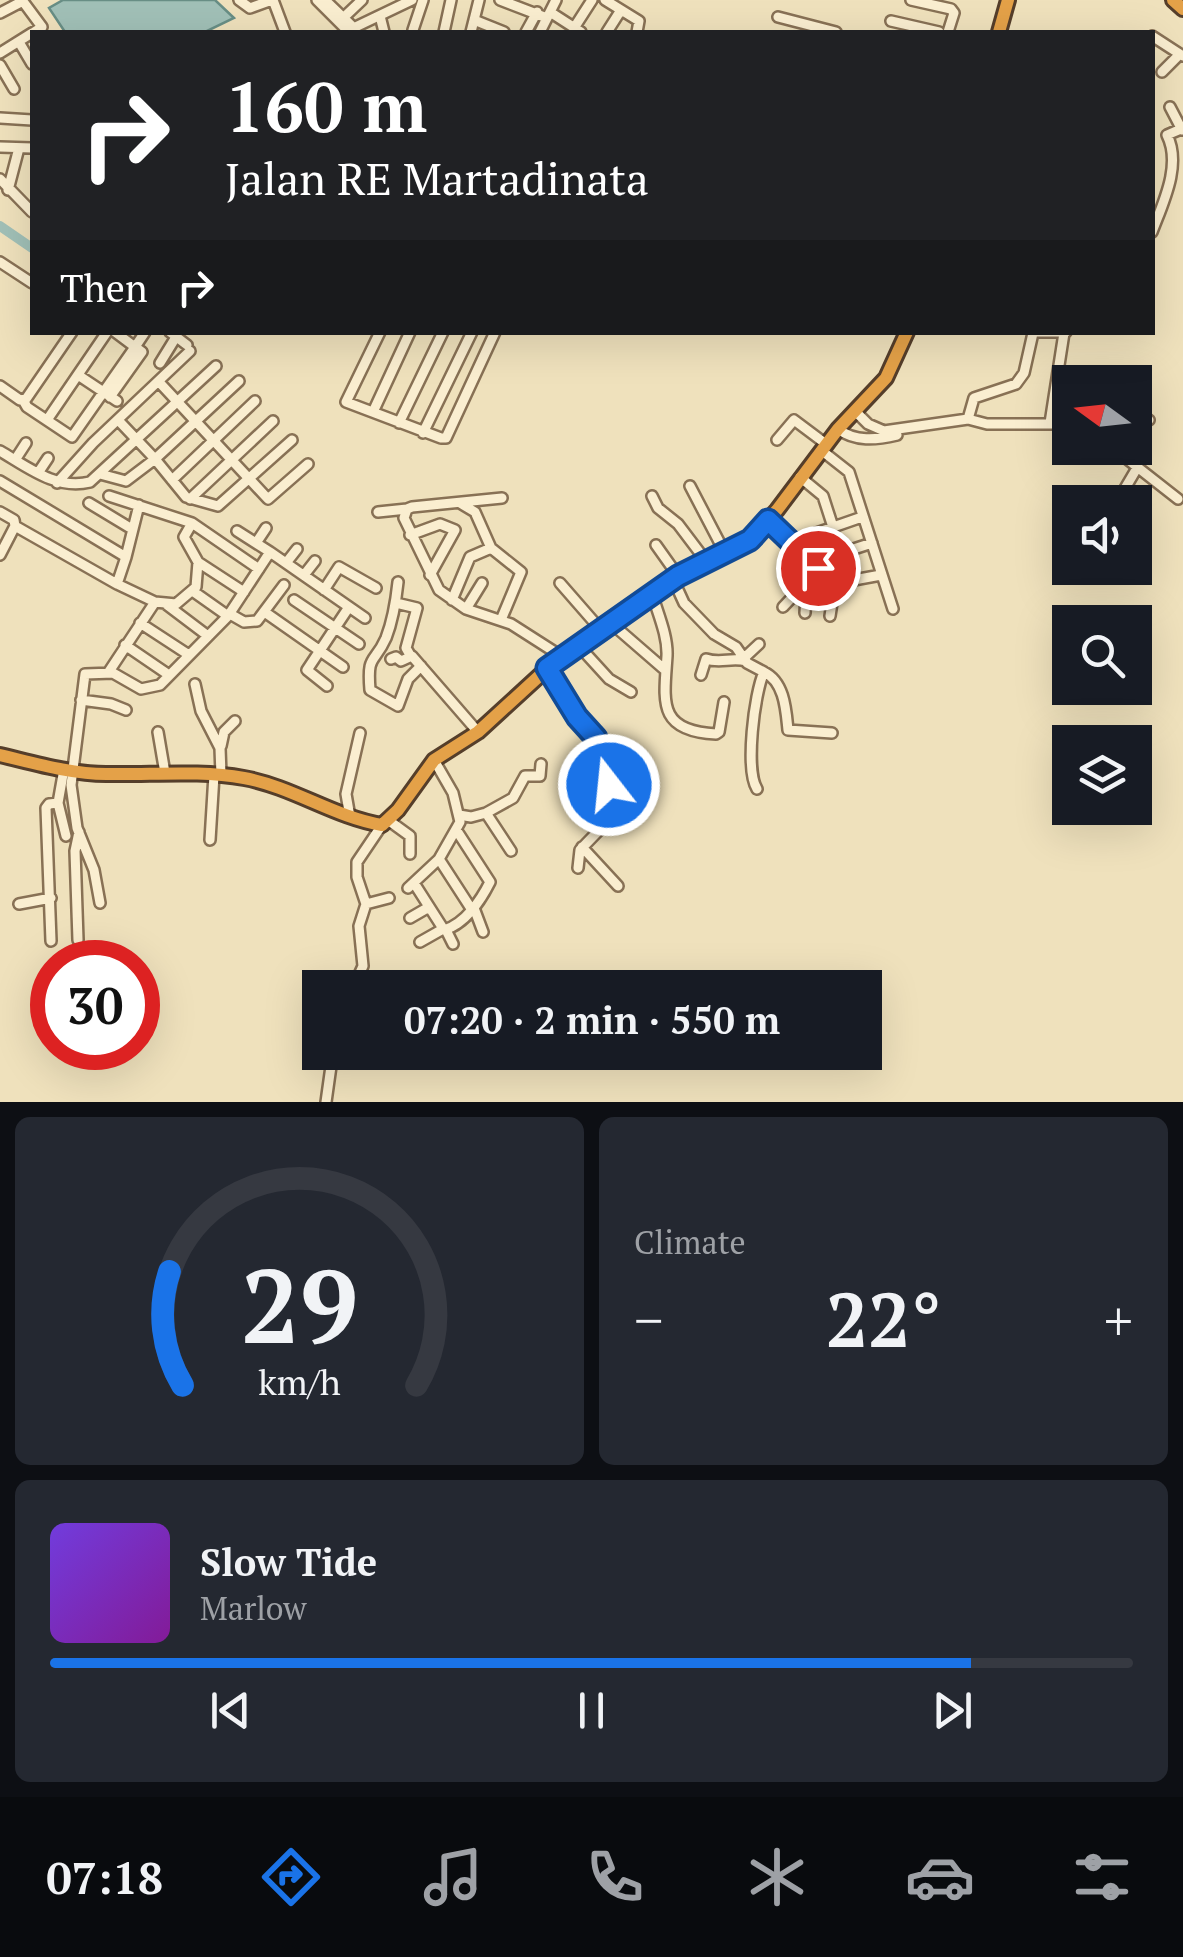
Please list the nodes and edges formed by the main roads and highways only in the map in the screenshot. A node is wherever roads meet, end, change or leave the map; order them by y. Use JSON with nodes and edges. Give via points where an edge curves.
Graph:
{"nodes":[{"id":1,"x":1008,"y":0,"type":"edge"},
{"id":2,"x":1173,"y":0,"type":"edge"},
{"id":3,"x":1183,"y":9,"type":"edge"},
{"id":4,"x":1000,"y":30,"type":"edge"},
{"id":5,"x":907,"y":335,"type":"edge"},
{"id":6,"x":0,"y":755,"type":"edge"}],
"edges":[{"from":1,"to":4,"type":"highway"},
{"from":2,"to":3,"type":"highway"},
{"from":5,"to":6,"type":"highway","via":[[886,378],[750,540],[676,578],[561,656],[478,732],[434,760],[385,823],[257,781],[68,770]]}]}
